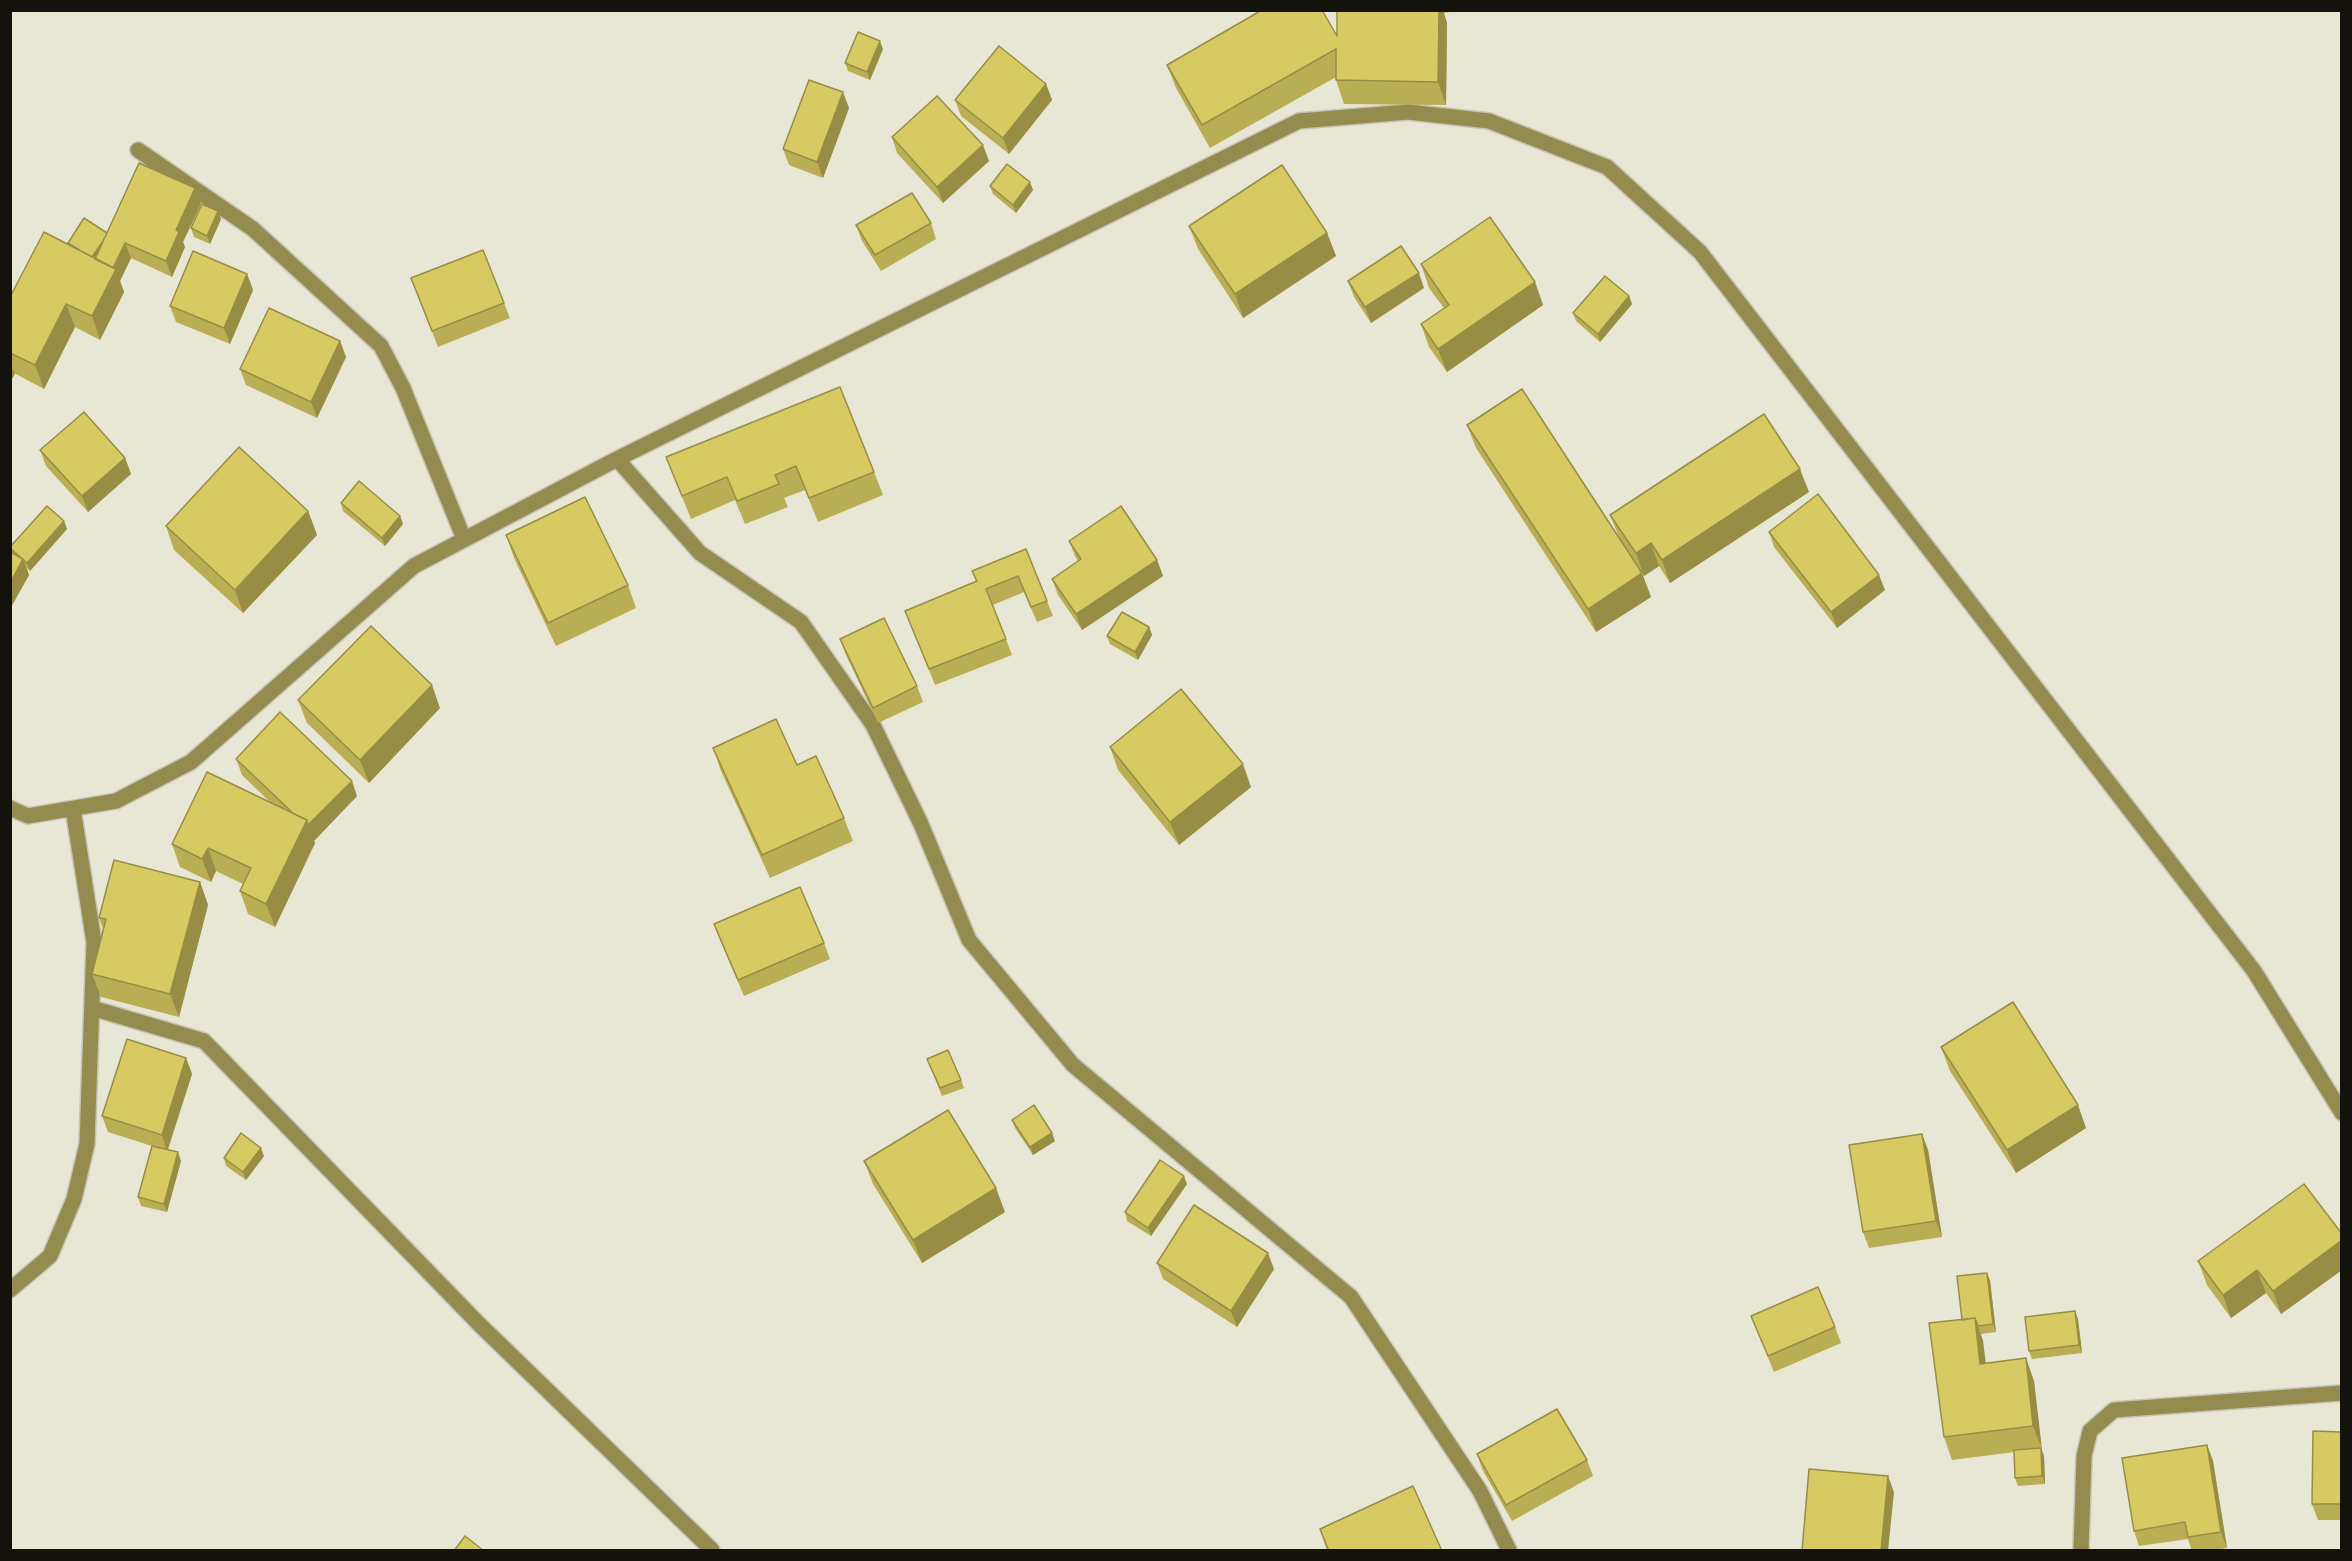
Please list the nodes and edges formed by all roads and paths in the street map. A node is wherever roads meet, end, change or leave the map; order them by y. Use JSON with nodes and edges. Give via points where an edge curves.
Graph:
{"nodes":[{"id":1,"x":138,"y":150,"type":"dead end"},
{"id":2,"x":617,"y":459,"type":"junction"},
{"id":3,"x":464,"y":539,"type":"junction"},
{"id":4,"x":10,"y":808,"type":"edge"},
{"id":5,"x":73,"y":809,"type":"junction"},
{"id":6,"x":92,"y":1008,"type":"junction"},
{"id":7,"x":2342,"y":1113,"type":"edge"},
{"id":8,"x":10,"y":1290,"type":"edge"},
{"id":9,"x":2342,"y":1393,"type":"edge"},
{"id":10,"x":712,"y":1551,"type":"edge"},
{"id":11,"x":1509,"y":1551,"type":"edge"},
{"id":12,"x":2081,"y":1551,"type":"edge"}],
"edges":[{"from":1,"to":3,"type":"street","via":[[253,229],[381,346],[403,388]]},
{"from":2,"to":3,"type":"street"},
{"from":2,"to":7,"type":"street","via":[[1299,121],[1408,112],[1488,121],[1607,167],[1700,252],[2254,971]]},
{"from":2,"to":11,"type":"street","via":[[700,553],[801,622],[873,725],[921,824],[969,940],[1073,1065],[1352,1297],[1480,1491]]},
{"from":3,"to":5,"type":"street","via":[[414,566],[191,762],[116,801]]},
{"from":4,"to":5,"type":"street","via":[[28,816]]},
{"from":5,"to":6,"type":"street","via":[[94,942]]},
{"from":6,"to":8,"type":"street","via":[[87,1144],[74,1199],[50,1256]]},
{"from":6,"to":10,"type":"street","via":[[204,1041],[479,1324]]},
{"from":9,"to":12,"type":"street","via":[[2114,1410],[2090,1431],[2086,1448]]}]}
